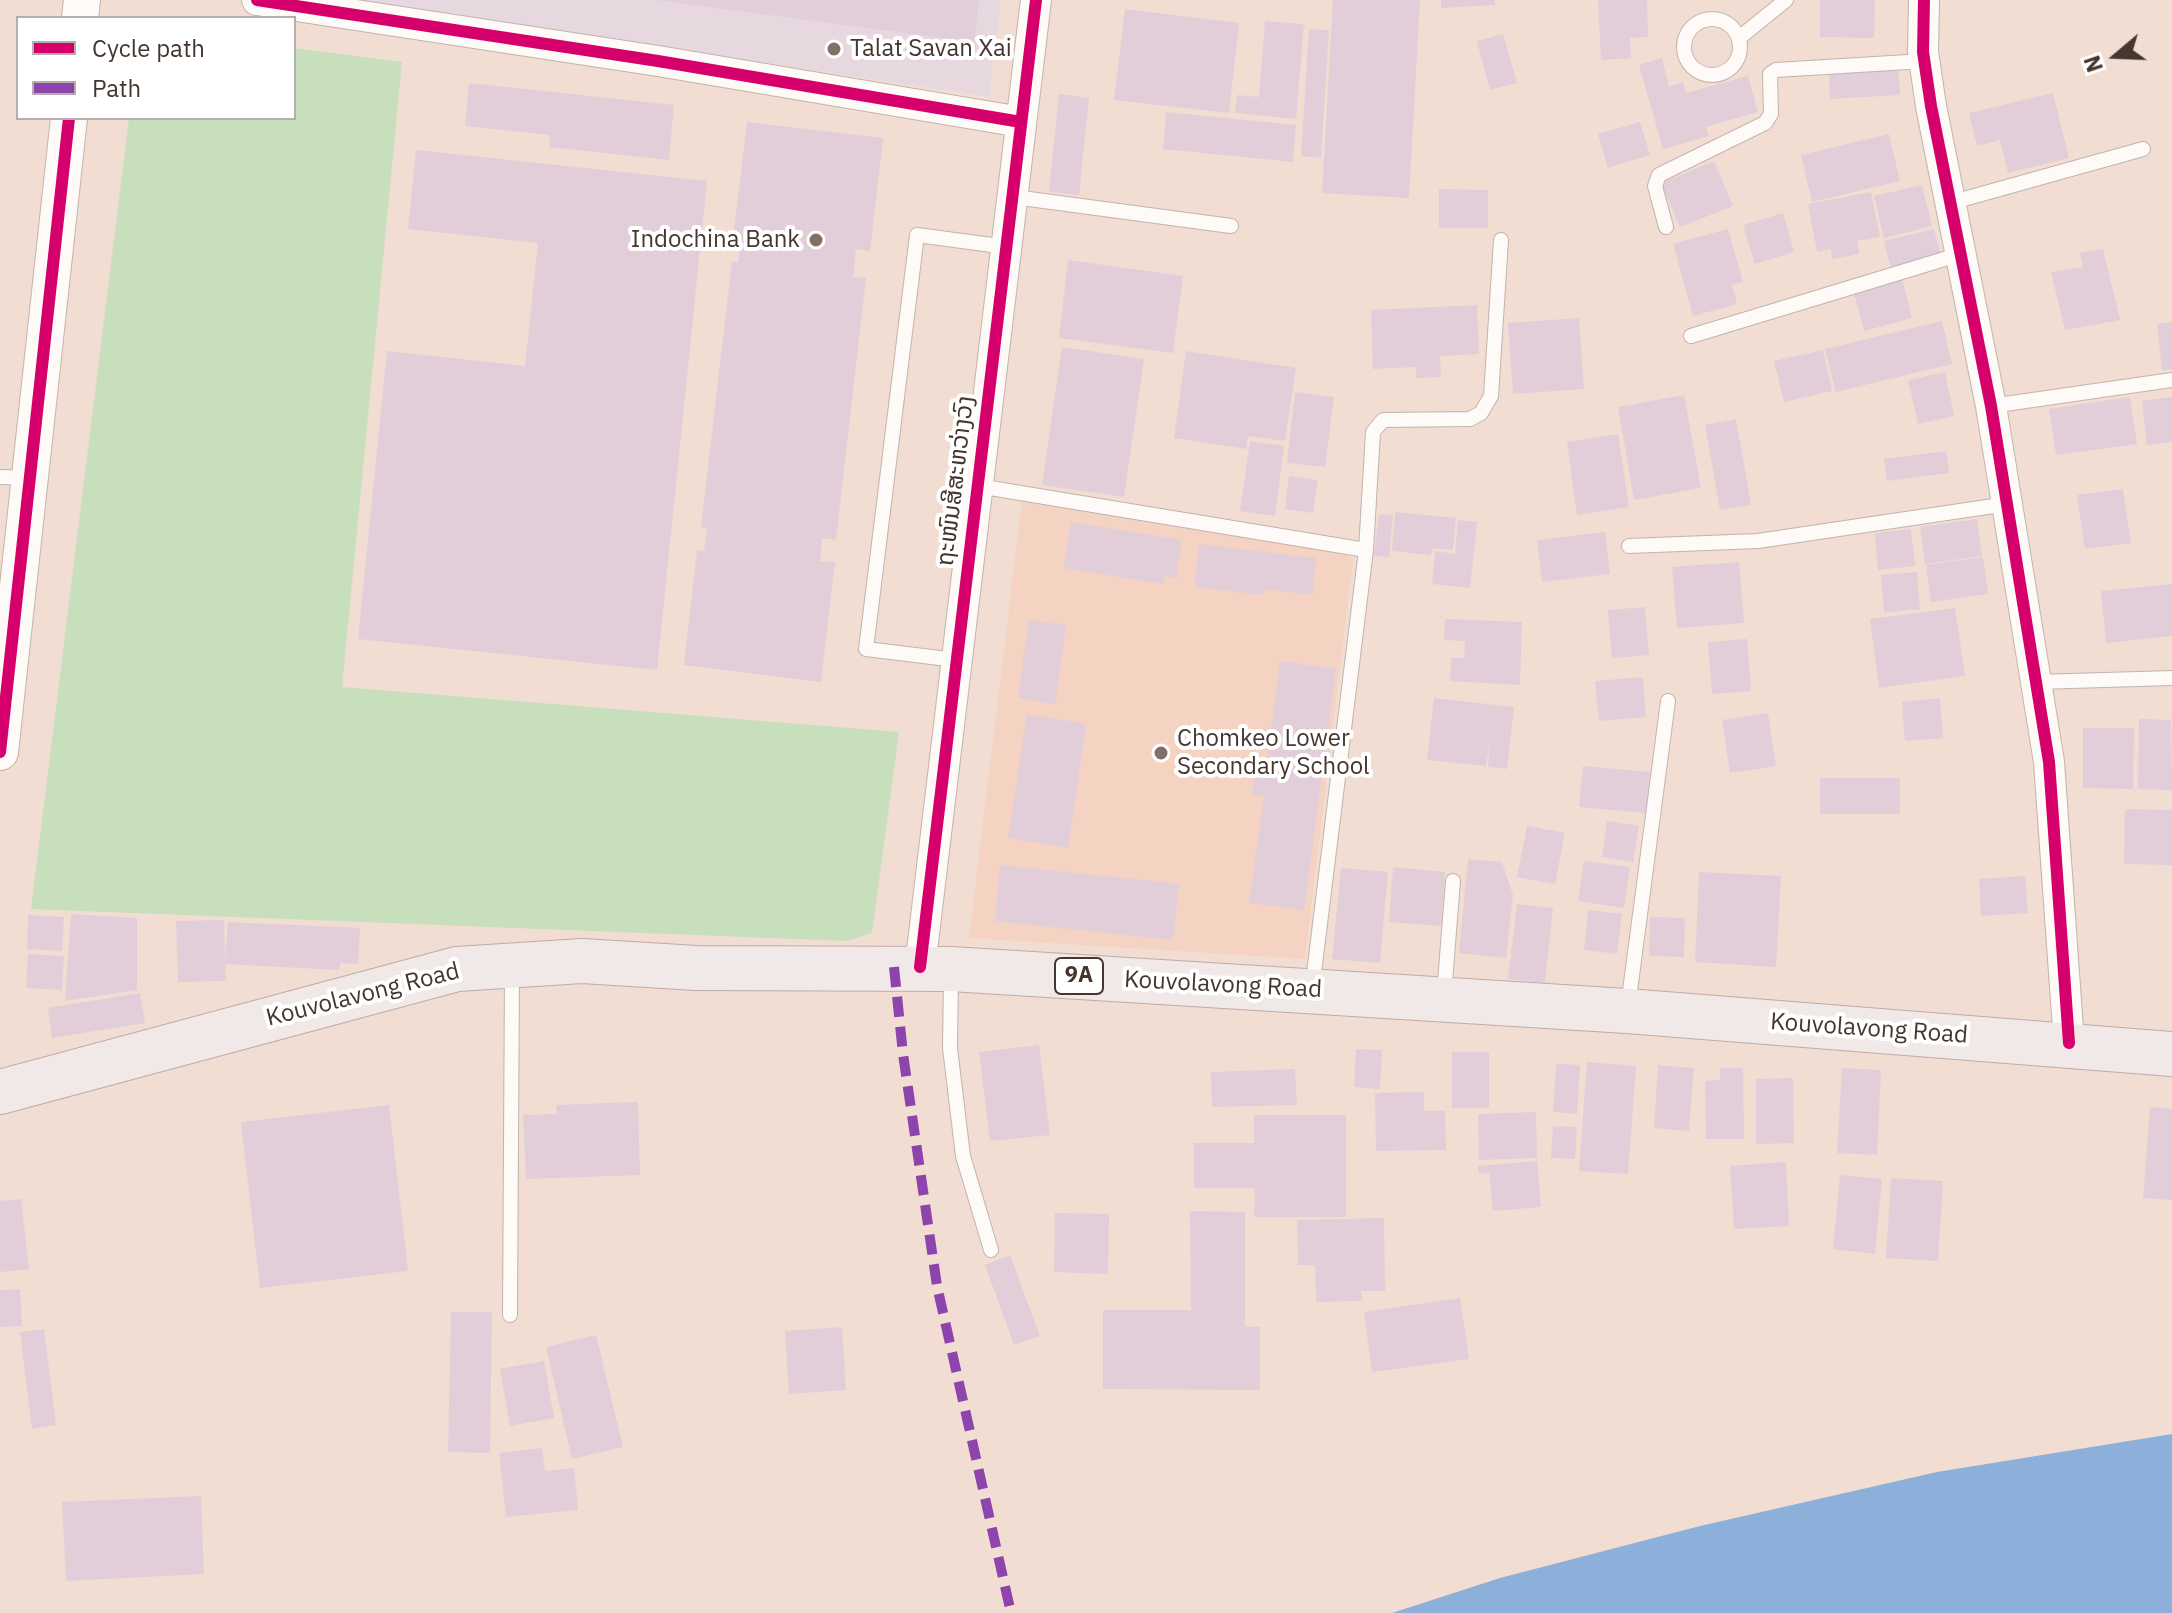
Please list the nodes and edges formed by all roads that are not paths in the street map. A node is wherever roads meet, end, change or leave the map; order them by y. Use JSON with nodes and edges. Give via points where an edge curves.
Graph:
{"nodes":[{"id":1,"x":257,"y":0,"type":"edge"},
{"id":2,"x":1036,"y":0,"type":"edge"},
{"id":3,"x":1786,"y":0,"type":"edge"},
{"id":4,"x":1924,"y":0,"type":"edge"},
{"id":5,"x":1739,"y":38,"type":"junction"},
{"id":6,"x":1924,"y":61,"type":"junction"},
{"id":7,"x":69,"y":120,"type":"edge"},
{"id":8,"x":1021,"y":122,"type":"junction"},
{"id":9,"x":2143,"y":149,"type":"dead end"},
{"id":10,"x":1014,"y":197,"type":"junction"},
{"id":11,"x":1953,"y":202,"type":"junction"},
{"id":12,"x":1231,"y":226,"type":"dead end"},
{"id":13,"x":1666,"y":227,"type":"dead end"},
{"id":14,"x":1501,"y":240,"type":"dead end"},
{"id":15,"x":1007,"y":247,"type":"junction"},
{"id":16,"x":1962,"y":254,"type":"junction"},
{"id":17,"x":1691,"y":336,"type":"dead end"},
{"id":18,"x":2172,"y":380,"type":"edge"},
{"id":19,"x":1991,"y":406,"type":"junction"},
{"id":20,"x":15,"y":477,"type":"edge"},
{"id":21,"x":978,"y":486,"type":"junction"},
{"id":22,"x":2007,"y":504,"type":"junction"},
{"id":23,"x":1629,"y":546,"type":"dead end"},
{"id":24,"x":1366,"y":550,"type":"junction"},
{"id":25,"x":956,"y":660,"type":"junction"},
{"id":26,"x":2172,"y":678,"type":"edge"},
{"id":27,"x":2037,"y":682,"type":"junction"},
{"id":28,"x":1668,"y":701,"type":"dead end"},
{"id":29,"x":0,"y":752,"type":"edge"},
{"id":30,"x":1453,"y":881,"type":"dead end"},
{"id":31,"x":512,"y":966,"type":"junction"},
{"id":32,"x":936,"y":968,"type":"junction"},
{"id":33,"x":1312,"y":990,"type":"junction"},
{"id":34,"x":1443,"y":999,"type":"junction"},
{"id":35,"x":1627,"y":1011,"type":"junction"},
{"id":36,"x":2069,"y":1043,"type":"junction"},
{"id":37,"x":2172,"y":1054,"type":"edge"},
{"id":38,"x":0,"y":1092,"type":"edge"},
{"id":39,"x":991,"y":1250,"type":"dead end"},
{"id":40,"x":510,"y":1315,"type":"dead end"}],
"edges":[{"from":1,"to":8,"type":"street"},
{"from":2,"to":8,"type":"street","name":"ຖະໜົນສີສະຫວ່າງວົງ"},
{"from":3,"to":5,"type":"lane"},
{"from":4,"to":6,"type":"street"},
{"from":5,"to":5,"type":"lane","via":[[1734,65],[1718,75],[1692,67],[1684,51],[1693,25],[1710,18],[1728,23]]},
{"from":6,"to":11,"type":"street"},
{"from":6,"to":13,"type":"lane","via":[[1776,70],[1770,74],[1771,114],[1765,123],[1659,175],[1655,186]]},
{"from":7,"to":20,"type":"street"},
{"from":8,"to":10,"type":"street","name":"ຖະໜົນສີສະຫວ່າງວົງ"},
{"from":9,"to":11,"type":"lane"},
{"from":10,"to":12,"type":"lane"},
{"from":10,"to":15,"type":"street","name":"ຖະໜົນສີສະຫວ່າງວົງ"},
{"from":11,"to":16,"type":"street"},
{"from":14,"to":24,"type":"lane","via":[[1491,396],[1481,413],[1470,419],[1383,420],[1373,432]]},
{"from":15,"to":21,"type":"street","name":"ຖະໜົນສີສະຫວ່າງວົງ"},
{"from":15,"to":25,"type":"lane","via":[[917,235],[915,250],[866,649]]},
{"from":16,"to":17,"type":"lane"},
{"from":16,"to":19,"type":"street"},
{"from":18,"to":19,"type":"lane"},
{"from":19,"to":22,"type":"street"},
{"from":20,"to":29,"type":"street"},
{"from":21,"to":24,"type":"lane"},
{"from":21,"to":25,"type":"street","name":"ຖະໜົນສີສະຫວ່າງວົງ"},
{"from":22,"to":23,"type":"lane","via":[[1758,541]]},
{"from":22,"to":27,"type":"street"},
{"from":24,"to":33,"type":"lane"},
{"from":25,"to":32,"type":"street","name":"ຖະໜົນສີສະຫວ່າງວົງ"},
{"from":26,"to":27,"type":"lane"},
{"from":27,"to":36,"type":"street","via":[[2049,762]]},
{"from":28,"to":35,"type":"lane"},
{"from":30,"to":34,"type":"lane"},
{"from":31,"to":32,"type":"main road","name":"Kouvolavong Road","number":"9A","via":[[582,961],[696,968]]},
{"from":31,"to":38,"type":"main road","name":"Kouvolavong Road","number":"9A","via":[[457,969]]},
{"from":31,"to":40,"type":"lane"},
{"from":32,"to":33,"type":"main road","name":"Kouvolavong Road","number":"9A"},
{"from":32,"to":39,"type":"lane","via":[[963,1156]]},
{"from":33,"to":34,"type":"main road","name":"Kouvolavong Road","number":"9A"},
{"from":34,"to":35,"type":"main road","name":"Kouvolavong Road","number":"9A"},
{"from":35,"to":36,"type":"main road","name":"Kouvolavong Road","number":"9A"},
{"from":36,"to":37,"type":"main road","name":"Kouvolavong Road","number":"9A"}]}
